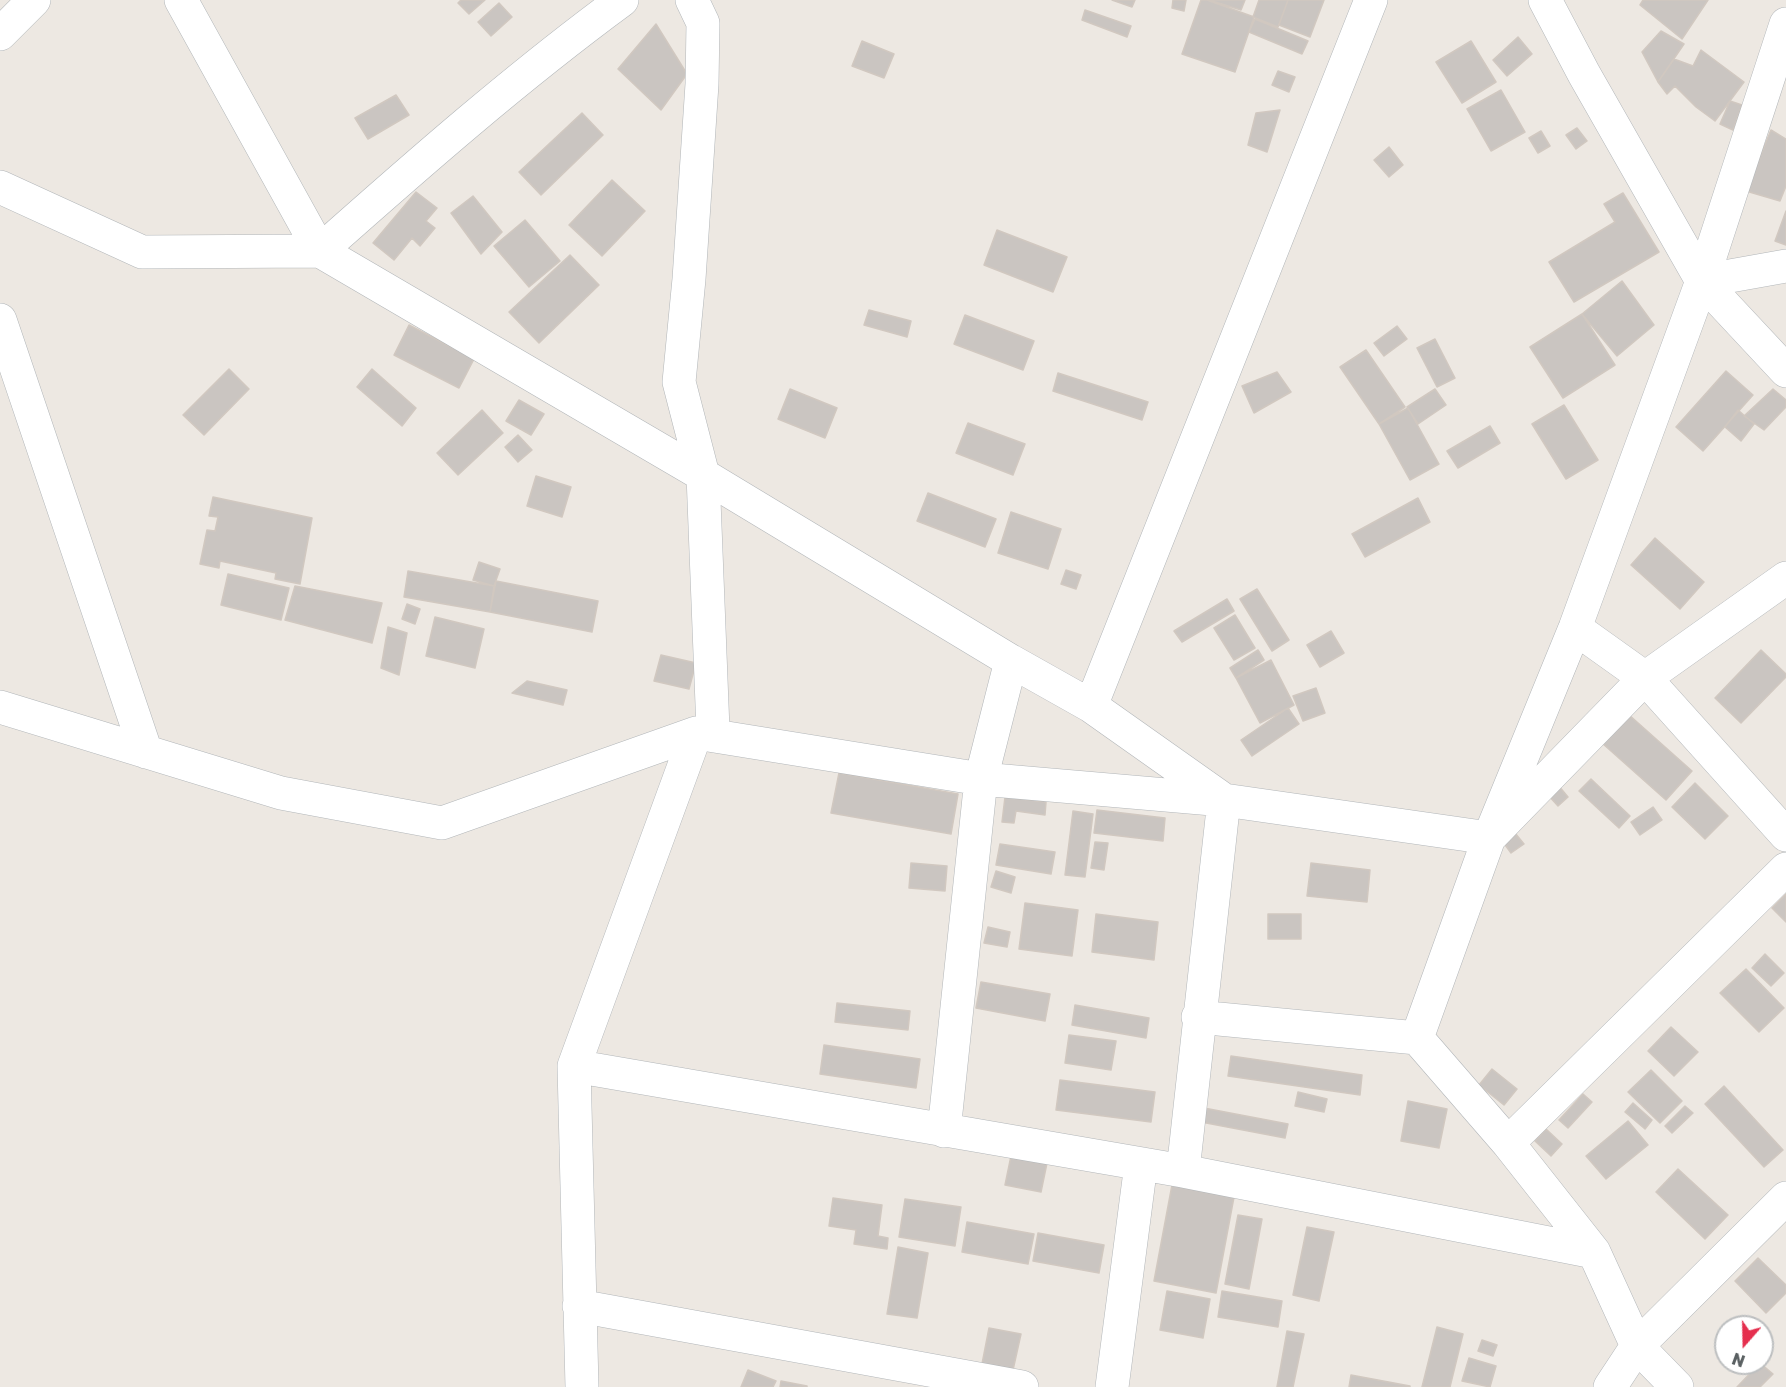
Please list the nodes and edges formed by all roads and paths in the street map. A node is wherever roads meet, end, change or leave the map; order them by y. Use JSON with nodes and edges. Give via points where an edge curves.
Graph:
{"nodes":[{"id":1,"x":34,"y":0,"type":"edge"},
{"id":2,"x":181,"y":0,"type":"edge"},
{"id":3,"x":622,"y":0,"type":"edge"},
{"id":4,"x":692,"y":0,"type":"edge"},
{"id":5,"x":1371,"y":0,"type":"edge"},
{"id":6,"x":1545,"y":0,"type":"edge"},
{"id":7,"x":1786,"y":24,"type":"edge"},
{"id":8,"x":0,"y":34,"type":"edge"},
{"id":9,"x":0,"y":187,"type":"edge"},
{"id":10,"x":320,"y":251,"type":"junction"},
{"id":11,"x":1786,"y":266,"type":"edge"},
{"id":12,"x":1702,"y":281,"type":"junction"},
{"id":13,"x":0,"y":320,"type":"edge"},
{"id":14,"x":1786,"y":371,"type":"edge"},
{"id":15,"x":703,"y":475,"type":"junction"},
{"id":16,"x":1786,"y":578,"type":"edge"},
{"id":17,"x":1575,"y":628,"type":"junction"},
{"id":18,"x":1011,"y":661,"type":"junction"},
{"id":19,"x":1645,"y":678,"type":"junction"},
{"id":20,"x":1091,"y":706,"type":"junction"},
{"id":21,"x":0,"y":707,"type":"edge"},
{"id":22,"x":696,"y":733,"type":"junction"},
{"id":23,"x":146,"y":752,"type":"junction"},
{"id":24,"x":981,"y":779,"type":"junction"},
{"id":25,"x":1224,"y":800,"type":"junction"},
{"id":26,"x":1786,"y":836,"type":"edge"},
{"id":27,"x":1490,"y":838,"type":"junction"},
{"id":28,"x":1786,"y":869,"type":"edge"},
{"id":29,"x":1198,"y":1017,"type":"junction"},
{"id":30,"x":1417,"y":1038,"type":"junction"},
{"id":31,"x":574,"y":1066,"type":"junction"},
{"id":32,"x":944,"y":1131,"type":"junction"},
{"id":33,"x":1508,"y":1143,"type":"junction"},
{"id":34,"x":1142,"y":1164,"type":"junction"},
{"id":35,"x":1183,"y":1171,"type":"junction"},
{"id":36,"x":1786,"y":1198,"type":"edge"},
{"id":37,"x":1594,"y":1252,"type":"junction"},
{"id":38,"x":579,"y":1306,"type":"junction"},
{"id":39,"x":1637,"y":1346,"type":"junction"},
{"id":40,"x":582,"y":1387,"type":"edge"},
{"id":41,"x":1022,"y":1387,"type":"edge"},
{"id":42,"x":1112,"y":1387,"type":"edge"},
{"id":43,"x":1610,"y":1387,"type":"edge"},
{"id":44,"x":1677,"y":1387,"type":"edge"}],
"edges":[{"from":1,"to":8,"type":"street"},
{"from":2,"to":10,"type":"street"},
{"from":3,"to":10,"type":"street","via":[[478,113]]},
{"from":4,"to":15,"type":"street","via":[[703,23],[702,84],[679,382]]},
{"from":5,"to":20,"type":"street"},
{"from":6,"to":12,"type":"street"},
{"from":7,"to":12,"type":"street"},
{"from":9,"to":10,"type":"street","via":[[142,252]]},
{"from":10,"to":15,"type":"street"},
{"from":11,"to":12,"type":"street"},
{"from":12,"to":14,"type":"street"},
{"from":12,"to":17,"type":"street"},
{"from":13,"to":23,"type":"street"},
{"from":15,"to":18,"type":"street"},
{"from":15,"to":22,"type":"street","via":[[713,730]]},
{"from":16,"to":19,"type":"street"},
{"from":17,"to":19,"type":"street"},
{"from":17,"to":27,"type":"street"},
{"from":18,"to":20,"type":"street"},
{"from":18,"to":24,"type":"street"},
{"from":19,"to":26,"type":"street"},
{"from":19,"to":27,"type":"street"},
{"from":20,"to":25,"type":"street"},
{"from":21,"to":23,"type":"street"},
{"from":22,"to":23,"type":"street","via":[[442,823],[281,793]]},
{"from":22,"to":24,"type":"street"},
{"from":22,"to":31,"type":"street"},
{"from":24,"to":25,"type":"street"},
{"from":24,"to":32,"type":"street"},
{"from":25,"to":27,"type":"street"},
{"from":25,"to":29,"type":"street"},
{"from":27,"to":30,"type":"street"},
{"from":28,"to":33,"type":"street"},
{"from":29,"to":30,"type":"street"},
{"from":29,"to":35,"type":"street"},
{"from":30,"to":33,"type":"street"},
{"from":31,"to":32,"type":"street"},
{"from":31,"to":38,"type":"street"},
{"from":32,"to":34,"type":"street"},
{"from":33,"to":37,"type":"street"},
{"from":34,"to":35,"type":"street"},
{"from":34,"to":42,"type":"street"},
{"from":35,"to":37,"type":"street"},
{"from":36,"to":39,"type":"street"},
{"from":37,"to":39,"type":"street"},
{"from":38,"to":40,"type":"street"},
{"from":38,"to":41,"type":"street"},
{"from":39,"to":43,"type":"street"},
{"from":39,"to":44,"type":"street"}]}
